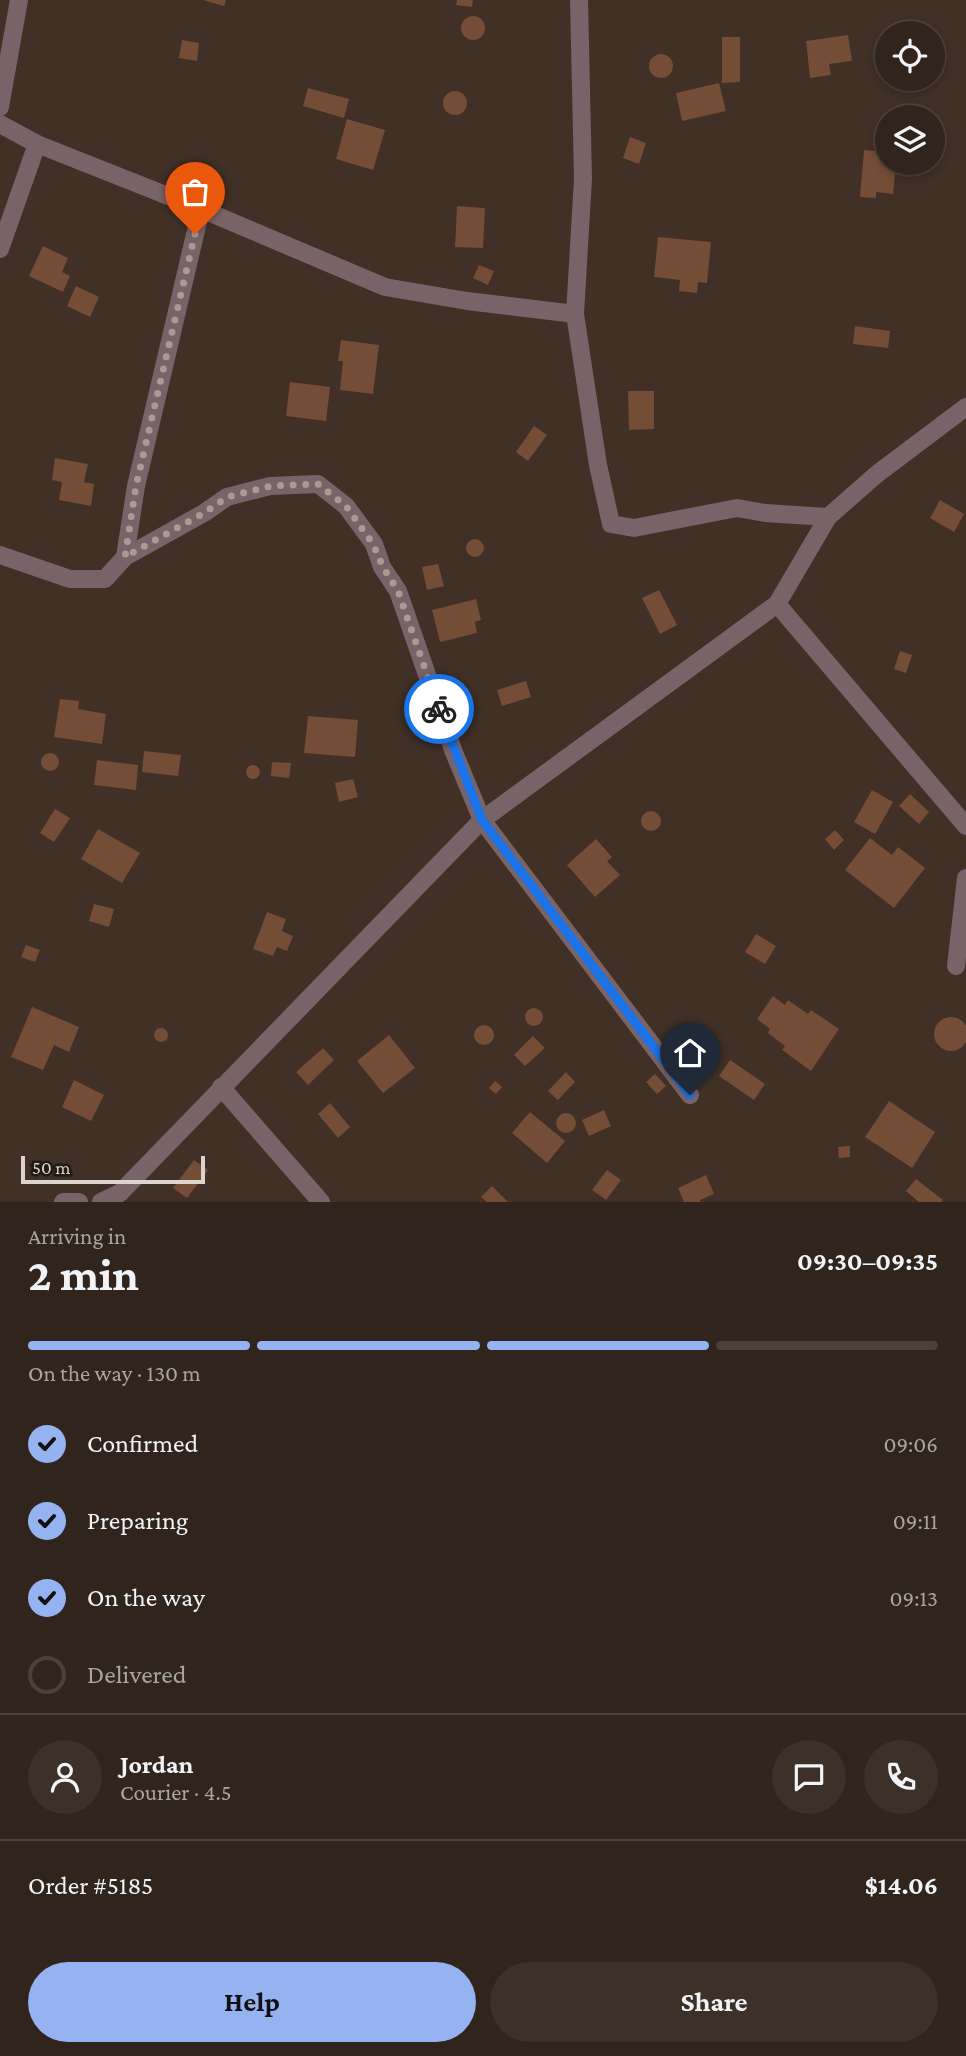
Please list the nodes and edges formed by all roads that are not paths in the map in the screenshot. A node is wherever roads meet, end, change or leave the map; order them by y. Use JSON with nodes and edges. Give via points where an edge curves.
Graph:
{"nodes":[{"id":1,"x":19,"y":0,"type":"edge"},
{"id":2,"x":579,"y":0,"type":"edge"},
{"id":3,"x":0,"y":107,"type":"edge"},
{"id":4,"x":0,"y":124,"type":"edge"},
{"id":5,"x":37,"y":144,"type":"junction"},
{"id":6,"x":201,"y":209,"type":"junction"},
{"id":7,"x":0,"y":249,"type":"edge"},
{"id":8,"x":575,"y":314,"type":"junction"},
{"id":9,"x":966,"y":407,"type":"edge"},
{"id":10,"x":828,"y":517,"type":"junction"},
{"id":11,"x":0,"y":555,"type":"edge"},
{"id":12,"x":125,"y":557,"type":"junction"},
{"id":13,"x":778,"y":604,"type":"junction"},
{"id":14,"x":482,"y":820,"type":"junction"},
{"id":15,"x":966,"y":826,"type":"edge"},
{"id":16,"x":966,"y":878,"type":"edge"},
{"id":17,"x":957,"y":967,"type":"dead end"},
{"id":18,"x":221,"y":1087,"type":"junction"},
{"id":19,"x":690,"y":1095,"type":"dead end"},
{"id":20,"x":63,"y":1202,"type":"edge"},
{"id":21,"x":79,"y":1202,"type":"edge"},
{"id":22,"x":101,"y":1202,"type":"edge"},
{"id":23,"x":321,"y":1202,"type":"edge"}],
"edges":[{"from":1,"to":3,"type":"street"},
{"from":2,"to":8,"type":"street","via":[[583,178]]},
{"from":4,"to":5,"type":"street"},
{"from":5,"to":6,"type":"street"},
{"from":5,"to":7,"type":"street"},
{"from":6,"to":8,"type":"street","via":[[385,286],[467,302]]},
{"from":6,"to":12,"type":"street","via":[[136,486]]},
{"from":8,"to":10,"type":"street","via":[[611,524],[634,528],[737,508]]},
{"from":9,"to":10,"type":"street"},
{"from":10,"to":13,"type":"street"},
{"from":11,"to":12,"type":"street","via":[[70,579],[105,579]]},
{"from":12,"to":14,"type":"street","via":[[227,497],[271,486],[318,484],[346,506],[398,591]]},
{"from":13,"to":14,"type":"street"},
{"from":13,"to":15,"type":"street"},
{"from":14,"to":18,"type":"street"},
{"from":14,"to":19,"type":"street"},
{"from":16,"to":17,"type":"street"},
{"from":18,"to":22,"type":"street","via":[[120,1193]]},
{"from":18,"to":23,"type":"street"},
{"from":20,"to":21,"type":"street"}]}
